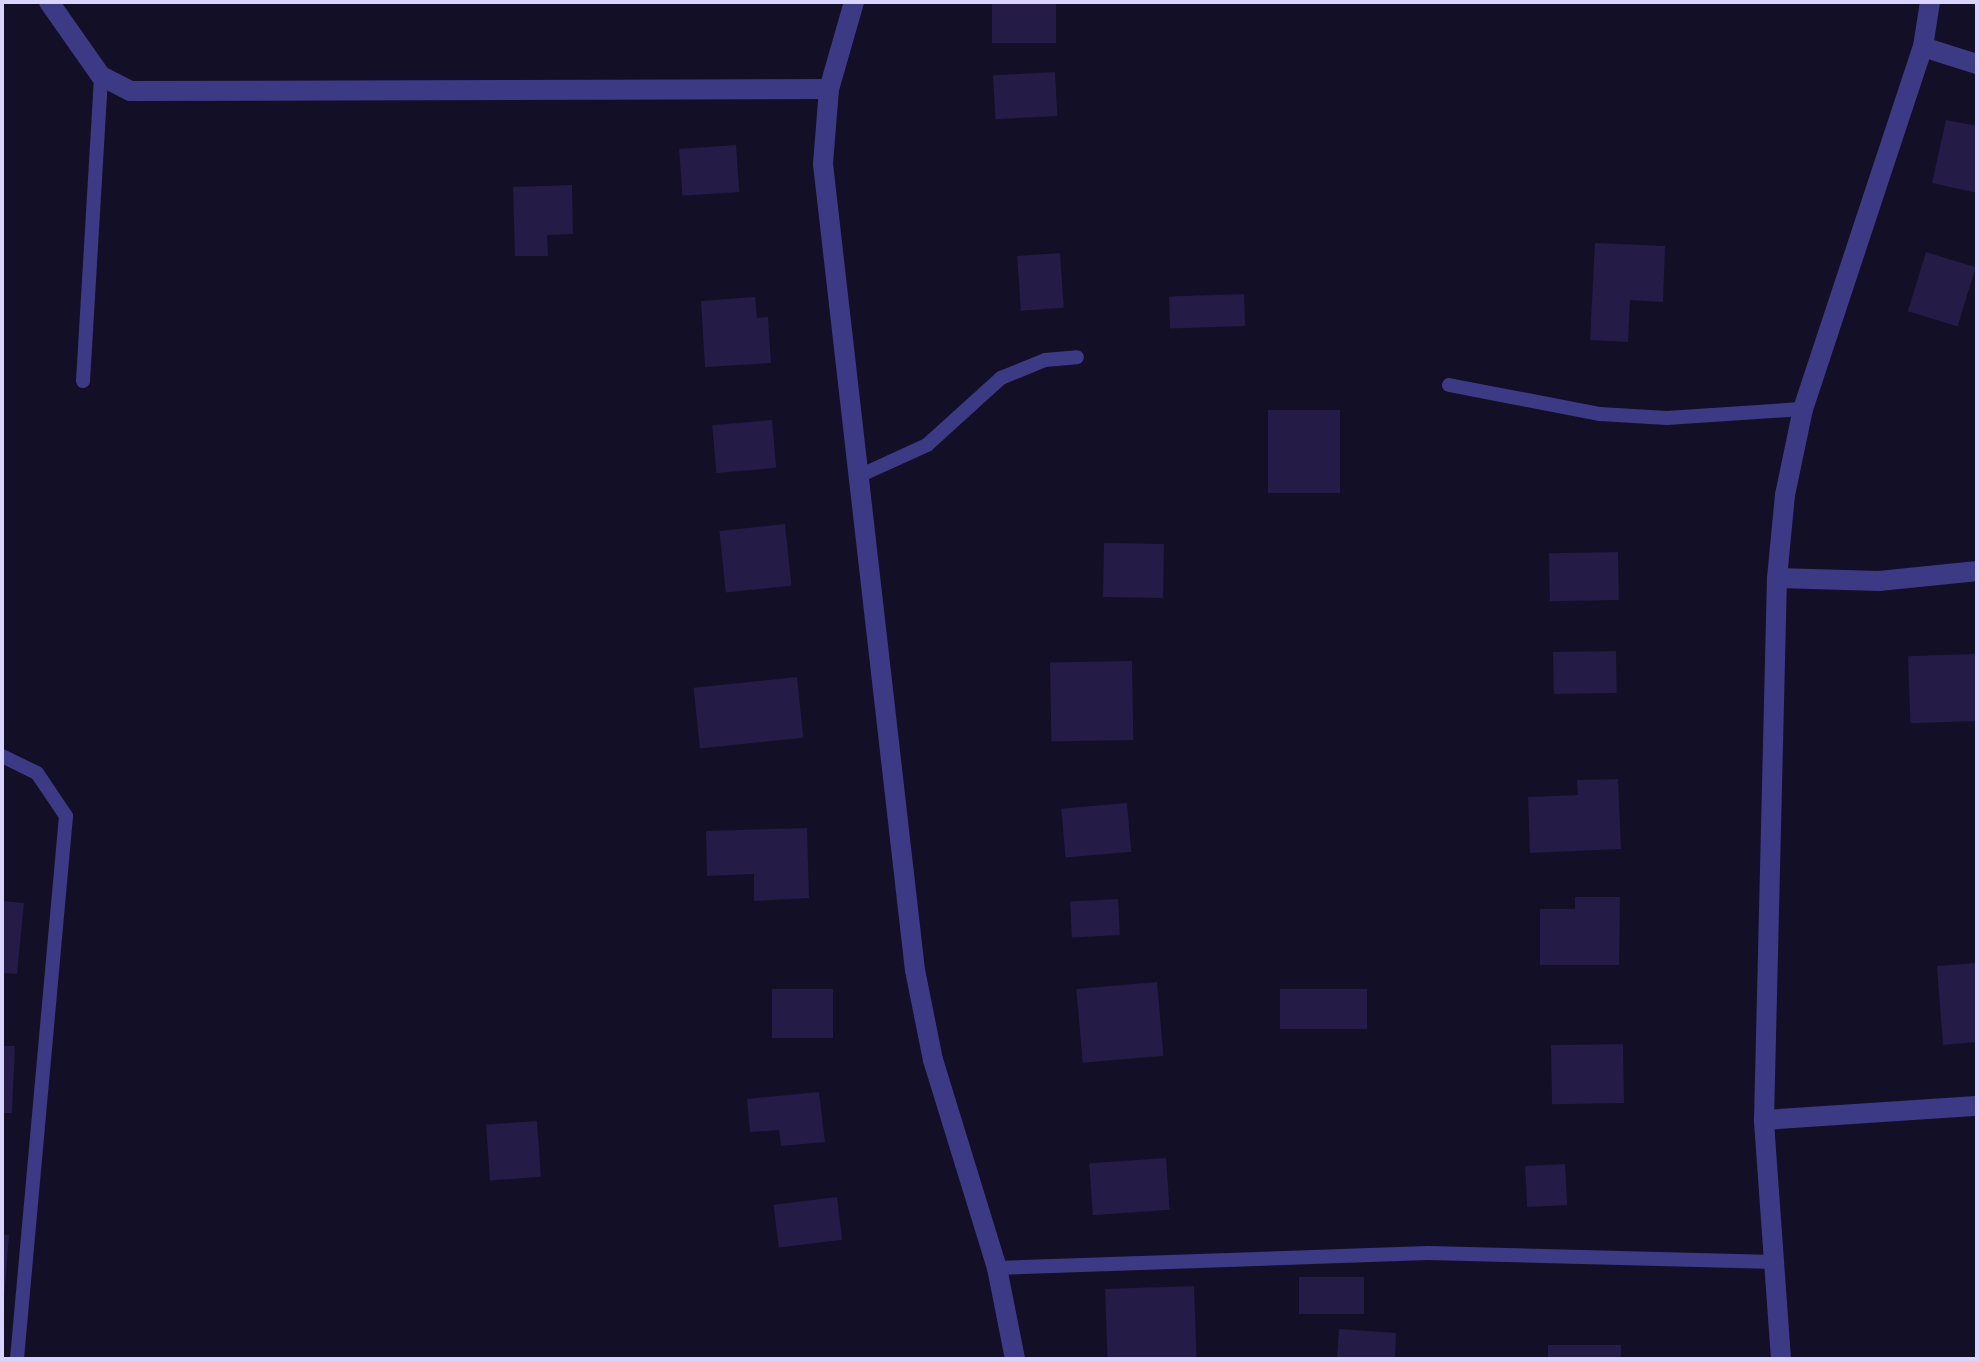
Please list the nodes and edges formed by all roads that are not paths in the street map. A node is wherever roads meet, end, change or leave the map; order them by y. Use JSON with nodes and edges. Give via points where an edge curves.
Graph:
{"nodes":[{"id":1,"x":49,"y":2,"type":"edge"},
{"id":2,"x":854,"y":2,"type":"edge"},
{"id":3,"x":1930,"y":2,"type":"edge"},
{"id":4,"x":1923,"y":47,"type":"junction"},
{"id":5,"x":1977,"y":64,"type":"edge"},
{"id":6,"x":101,"y":76,"type":"junction"},
{"id":7,"x":829,"y":89,"type":"junction"},
{"id":8,"x":1077,"y":357,"type":"dead end"},
{"id":9,"x":83,"y":381,"type":"dead end"},
{"id":10,"x":1449,"y":385,"type":"dead end"},
{"id":11,"x":1803,"y":409,"type":"junction"},
{"id":12,"x":859,"y":476,"type":"junction"},
{"id":13,"x":1977,"y":571,"type":"edge"},
{"id":14,"x":1777,"y":578,"type":"junction"},
{"id":15,"x":2,"y":756,"type":"edge"},
{"id":16,"x":1977,"y":1106,"type":"edge"},
{"id":17,"x":1764,"y":1120,"type":"junction"},
{"id":18,"x":1775,"y":1262,"type":"junction"},
{"id":19,"x":997,"y":1268,"type":"junction"},
{"id":20,"x":17,"y":1359,"type":"edge"},
{"id":21,"x":1015,"y":1359,"type":"edge"},
{"id":22,"x":1781,"y":1359,"type":"edge"}],
"edges":[{"from":1,"to":6,"type":"street"},
{"from":2,"to":7,"type":"street"},
{"from":3,"to":4,"type":"street"},
{"from":4,"to":5,"type":"street"},
{"from":4,"to":11,"type":"street"},
{"from":6,"to":7,"type":"street","via":[[130,91]]},
{"from":6,"to":9,"type":"lane"},
{"from":7,"to":12,"type":"street","via":[[823,164]]},
{"from":8,"to":12,"type":"lane","via":[[1045,360],[1001,378],[927,445]]},
{"from":10,"to":11,"type":"lane","via":[[1600,414],[1681,418]]},
{"from":11,"to":14,"type":"street","via":[[1785,495]]},
{"from":12,"to":19,"type":"street","via":[[915,970],[933,1060]]},
{"from":13,"to":14,"type":"street","via":[[1879,581]]},
{"from":14,"to":17,"type":"street"},
{"from":15,"to":20,"type":"lane","via":[[37,773],[66,816]]},
{"from":16,"to":17,"type":"street"},
{"from":17,"to":18,"type":"street"},
{"from":18,"to":19,"type":"lane","via":[[1428,1253]]},
{"from":18,"to":22,"type":"street"},
{"from":19,"to":21,"type":"street"}]}
